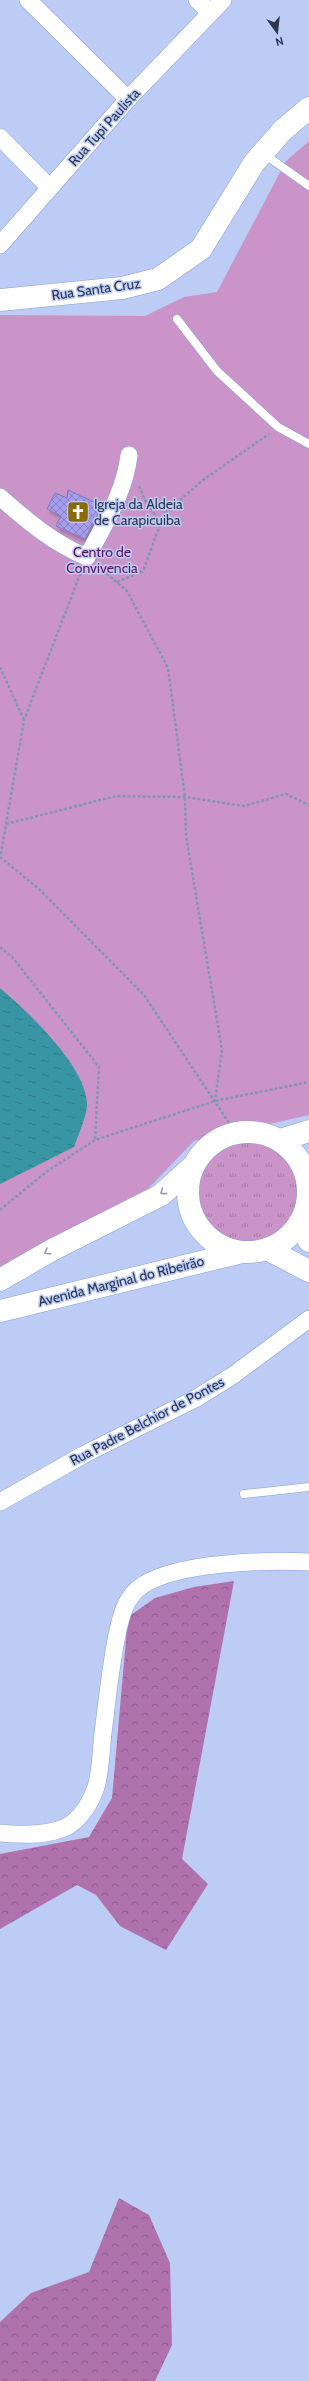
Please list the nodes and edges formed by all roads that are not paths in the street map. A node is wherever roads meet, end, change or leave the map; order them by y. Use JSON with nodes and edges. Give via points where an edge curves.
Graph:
{"nodes":[{"id":1,"x":28,"y":0,"type":"edge"},
{"id":2,"x":197,"y":0,"type":"edge"},
{"id":3,"x":223,"y":0,"type":"edge"},
{"id":4,"x":210,"y":12,"type":"junction"},
{"id":5,"x":128,"y":100,"type":"junction"},
{"id":6,"x":309,"y":108,"type":"edge"},
{"id":7,"x":0,"y":137,"type":"edge"},
{"id":8,"x":258,"y":158,"type":"junction"},
{"id":9,"x":309,"y":186,"type":"edge"},
{"id":10,"x":50,"y":188,"type":"junction"},
{"id":11,"x":0,"y":245,"type":"edge"},
{"id":12,"x":0,"y":300,"type":"edge"},
{"id":13,"x":177,"y":319,"type":"dead end"},
{"id":14,"x":309,"y":444,"type":"edge"},
{"id":15,"x":128,"y":458,"type":"road end"},
{"id":16,"x":0,"y":497,"type":"edge"},
{"id":17,"x":309,"y":1131,"type":"edge"},
{"id":18,"x":280,"y":1140,"type":"junction"},
{"id":19,"x":192,"y":1167,"type":"junction"},
{"id":20,"x":306,"y":1221,"type":"edge"},
{"id":21,"x":267,"y":1249,"type":"junction"},
{"id":22,"x":242,"y":1252,"type":"junction"},
{"id":23,"x":309,"y":1271,"type":"edge"},
{"id":24,"x":0,"y":1280,"type":"edge"},
{"id":25,"x":0,"y":1311,"type":"edge"},
{"id":26,"x":309,"y":1319,"type":"edge"},
{"id":27,"x":309,"y":1487,"type":"edge"},
{"id":28,"x":244,"y":1494,"type":"dead end"},
{"id":29,"x":0,"y":1502,"type":"edge"},
{"id":30,"x":309,"y":1562,"type":"edge"},
{"id":31,"x":0,"y":1833,"type":"edge"}],
"edges":[{"from":1,"to":5,"type":"street"},
{"from":2,"to":4,"type":"street"},
{"from":3,"to":4,"type":"street","name":"Rua Tupi Paulista"},
{"from":4,"to":5,"type":"street","name":"Rua Tupi Paulista"},
{"from":5,"to":10,"type":"street","name":"Rua Tupi Paulista"},
{"from":6,"to":8,"type":"main road","name":"Rua Santa Cruz","via":[[283,130]]},
{"from":7,"to":10,"type":"street"},
{"from":8,"to":9,"type":"lane"},
{"from":8,"to":12,"type":"main road","name":"Rua Santa Cruz","via":[[202,249],[158,279],[122,288]]},
{"from":10,"to":11,"type":"street","name":"Rua Tupi Paulista"},
{"from":13,"to":14,"type":"lane","via":[[217,371],[278,427]]},
{"from":15,"to":16,"type":"street","via":[[119,493],[87,557],[51,538]]},
{"from":17,"to":18,"type":"main road"},
{"from":18,"to":19,"type":"main road","name":"Avenida Marginal do Ribeirão","via":[[251,1131],[235,1132],[217,1139],[202,1151]]},
{"from":18,"to":20,"type":"main road","name":"Avenida Marginal do Ribeirão","via":[[293,1151],[302,1164],[307,1180]]},
{"from":19,"to":22,"type":"main road","name":"Avenida Marginal do Ribeirão","via":[[187,1185],[188,1204],[195,1222],[207,1237],[224,1248]]},
{"from":19,"to":24,"type":"main road","name":"Avenida Marginal do Ribeirão","one_way":true,"via":[[161,1195],[52,1250]]},
{"from":20,"to":21,"type":"main road","name":"Avenida Marginal do Ribeirão","via":[[285,1239]]},
{"from":21,"to":22,"type":"main road","name":"Avenida Marginal do Ribeirão"},
{"from":21,"to":23,"type":"main road"},
{"from":22,"to":25,"type":"main road","name":"Avenida Marginal do Ribeirão"},
{"from":26,"to":29,"type":"street","name":"Rua Padre Belchior de Pontes","via":[[232,1376],[195,1398]]},
{"from":27,"to":28,"type":"lane"},
{"from":30,"to":31,"type":"street","via":[[245,1562],[203,1567],[143,1585],[130,1597],[120,1618],[96,1787],[84,1812],[70,1825],[45,1833]]}]}
